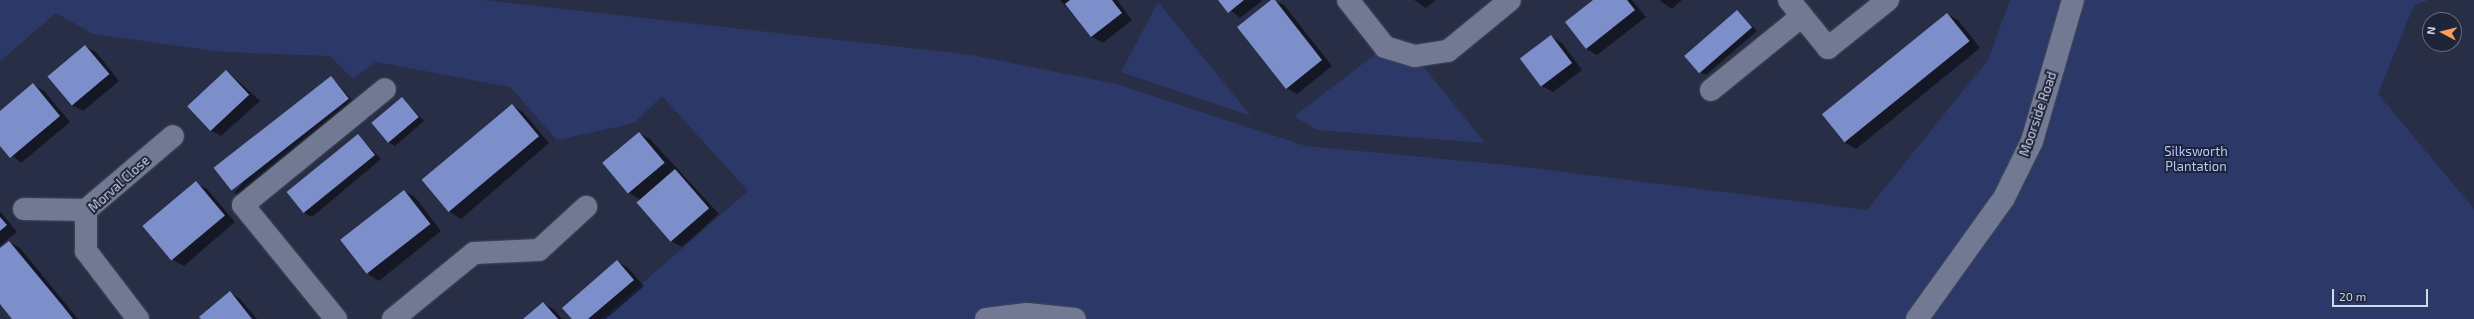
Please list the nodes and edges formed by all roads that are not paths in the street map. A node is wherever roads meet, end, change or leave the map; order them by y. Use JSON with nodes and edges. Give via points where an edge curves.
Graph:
{"nodes":[{"id":1,"x":1348,"y":0,"type":"edge"},
{"id":2,"x":1510,"y":0,"type":"edge"},
{"id":3,"x":1888,"y":0,"type":"edge"},
{"id":4,"x":2073,"y":0,"type":"edge"},
{"id":5,"x":1796,"y":8,"type":"edge"},
{"id":6,"x":385,"y":89,"type":"dead end"},
{"id":7,"x":1710,"y":90,"type":"dead end"},
{"id":8,"x":173,"y":136,"type":"dead end"},
{"id":9,"x":586,"y":207,"type":"dead end"},
{"id":10,"x":24,"y":208,"type":"dead end"},
{"id":11,"x":86,"y":210,"type":"junction"},
{"id":12,"x":138,"y":319,"type":"edge"},
{"id":13,"x":336,"y":319,"type":"edge"},
{"id":14,"x":393,"y":319,"type":"edge"},
{"id":15,"x":986,"y":319,"type":"edge"},
{"id":16,"x":1075,"y":319,"type":"edge"},
{"id":17,"x":1917,"y":319,"type":"edge"}],
"edges":[{"from":1,"to":2,"type":"street","via":[[1385,47],[1415,56],[1448,50]]},
{"from":3,"to":5,"type":"street","via":[[1828,48]]},
{"from":4,"to":17,"type":"street","name":"Moorside Road","via":[[2032,141],[2004,198]]},
{"from":5,"to":7,"type":"street"},
{"from":6,"to":13,"type":"street","via":[[243,204]]},
{"from":8,"to":11,"type":"street","name":"Morval Close"},
{"from":9,"to":14,"type":"street","via":[[539,250],[474,254]]},
{"from":10,"to":11,"type":"street"},
{"from":11,"to":12,"type":"street","name":"Morval Close","via":[[86,251]]},
{"from":15,"to":16,"type":"street","via":[[1026,314]]}]}
